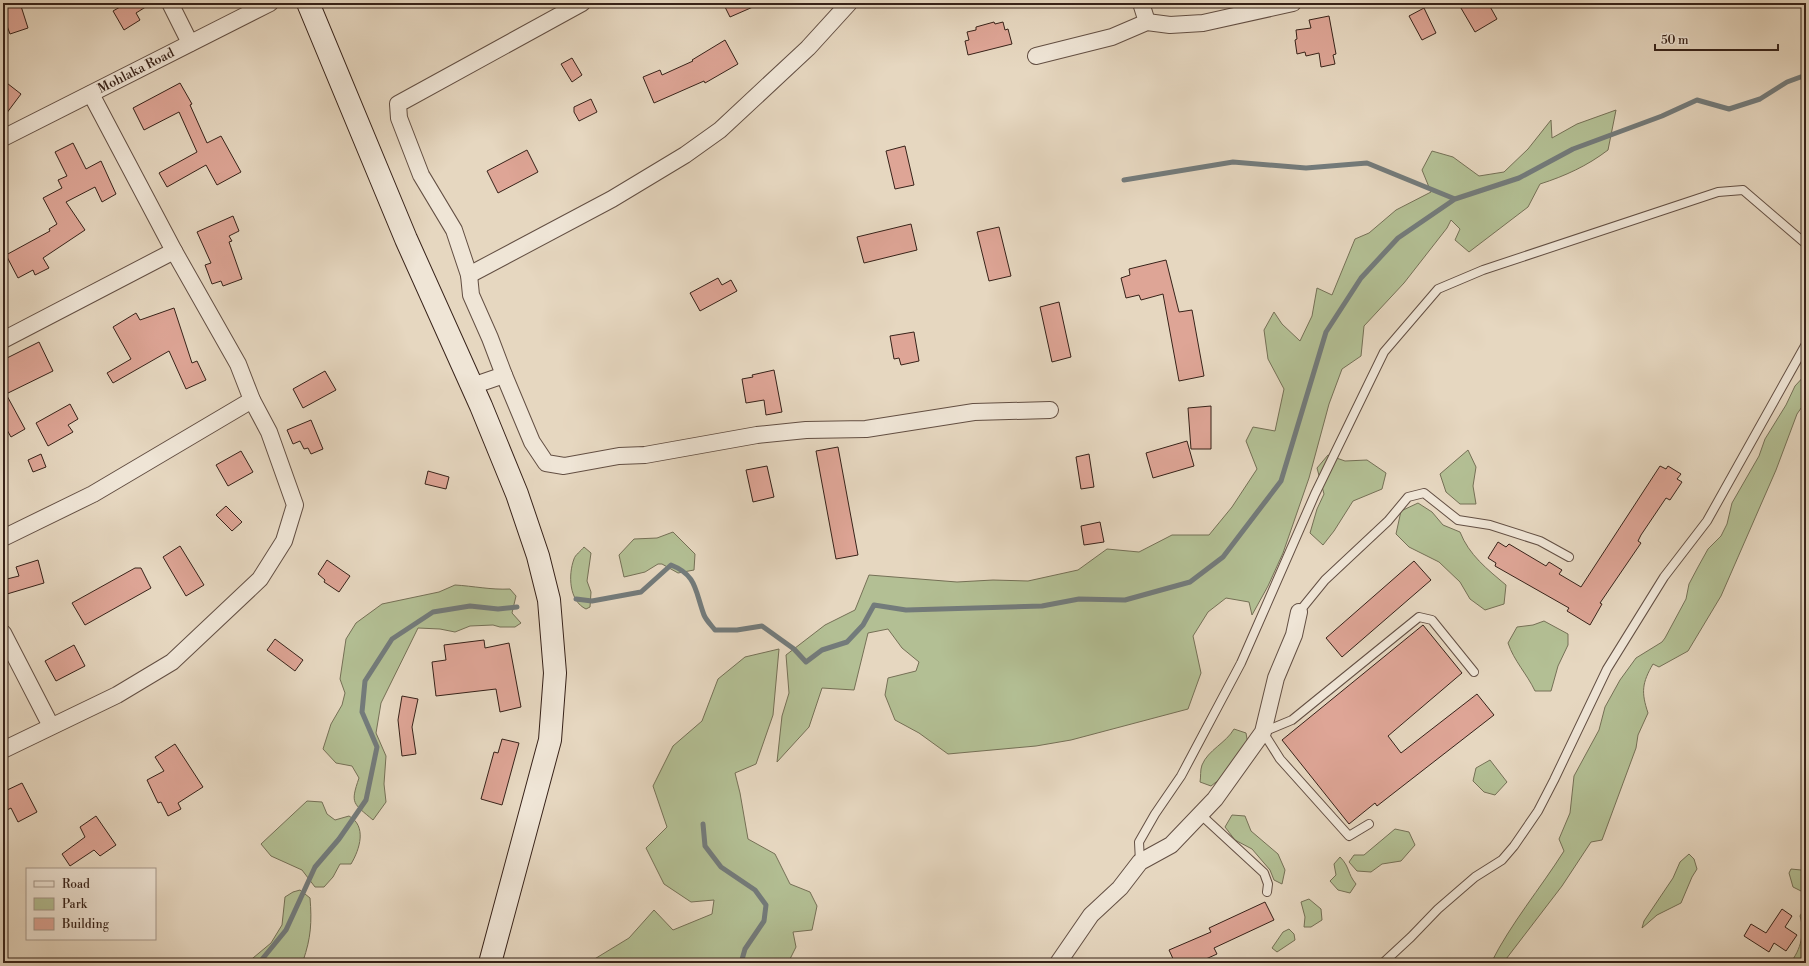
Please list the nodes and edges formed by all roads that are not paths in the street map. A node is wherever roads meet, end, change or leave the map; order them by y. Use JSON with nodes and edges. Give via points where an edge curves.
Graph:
{"nodes":[{"id":1,"x":170,"y":3,"type":"edge"},
{"id":2,"x":270,"y":3,"type":"edge"},
{"id":3,"x":308,"y":3,"type":"edge"},
{"id":4,"x":582,"y":3,"type":"edge"},
{"id":5,"x":849,"y":3,"type":"edge"},
{"id":6,"x":1141,"y":3,"type":"edge"},
{"id":7,"x":1294,"y":3,"type":"edge"},
{"id":8,"x":1147,"y":22,"type":"junction"},
{"id":9,"x":190,"y":44,"type":"junction"},
{"id":10,"x":1036,"y":56,"type":"dead end"},
{"id":11,"x":91,"y":94,"type":"junction"},
{"id":12,"x":3,"y":138,"type":"edge"},
{"id":13,"x":1806,"y":244,"type":"edge"},
{"id":14,"x":174,"y":251,"type":"junction"},
{"id":15,"x":469,"y":275,"type":"junction"},
{"id":16,"x":3,"y":340,"type":"edge"},
{"id":17,"x":1806,"y":344,"type":"edge"},
{"id":18,"x":504,"y":375,"type":"junction"},
{"id":19,"x":472,"y":386,"type":"junction"},
{"id":20,"x":252,"y":400,"type":"junction"},
{"id":21,"x":1050,"y":410,"type":"dead end"},
{"id":22,"x":3,"y":538,"type":"edge"},
{"id":23,"x":1569,"y":557,"type":"dead end"},
{"id":24,"x":1299,"y":612,"type":"joint"},
{"id":25,"x":3,"y":633,"type":"edge"},
{"id":26,"x":1474,"y":672,"type":"dead end"},
{"id":27,"x":50,"y":726,"type":"junction"},
{"id":28,"x":1263,"y":732,"type":"junction"},
{"id":29,"x":3,"y":750,"type":"edge"},
{"id":30,"x":1200,"y":814,"type":"junction"},
{"id":31,"x":1369,"y":824,"type":"dead end"},
{"id":32,"x":1140,"y":862,"type":"junction"},
{"id":33,"x":1267,"y":892,"type":"dead end"},
{"id":34,"x":490,"y":963,"type":"edge"},
{"id":35,"x":1058,"y":963,"type":"edge"},
{"id":36,"x":1382,"y":963,"type":"edge"}],
"edges":[{"from":1,"to":9,"type":"street"},
{"from":2,"to":9,"type":"street","name":"Mohlaka Road"},
{"from":3,"to":19,"type":"main road","via":[[406,239]]},
{"from":4,"to":15,"type":"street","via":[[398,104],[399,118],[421,175],[454,230]]},
{"from":5,"to":15,"type":"street","via":[[808,48],[720,130],[685,155],[612,199]]},
{"from":6,"to":8,"type":"street"},
{"from":7,"to":8,"type":"street","via":[[1203,23],[1170,25]]},
{"from":8,"to":10,"type":"street","via":[[1112,37]]},
{"from":9,"to":11,"type":"street","name":"Mohlaka Road"},
{"from":11,"to":12,"type":"street","name":"Mohlaka Road"},
{"from":11,"to":14,"type":"street"},
{"from":13,"to":32,"type":"lane","via":[[1743,190],[1718,192],[1483,270],[1438,289],[1384,352],[1315,494],[1241,663],[1181,776],[1139,842]]},
{"from":14,"to":16,"type":"street"},
{"from":14,"to":20,"type":"street","via":[[238,364]]},
{"from":15,"to":18,"type":"street","via":[[471,295]]},
{"from":17,"to":36,"type":"lane","via":[[1707,521],[1664,577],[1607,669],[1538,811],[1502,860],[1476,877],[1438,909]]},
{"from":18,"to":19,"type":"street"},
{"from":18,"to":21,"type":"street","via":[[532,442],[546,463],[564,466],[619,456],[645,456],[757,435],[806,430],[866,429],[974,412]]},
{"from":19,"to":34,"type":"main road","via":[[517,494],[538,556],[549,600],[555,673],[550,740]]},
{"from":20,"to":22,"type":"street","via":[[93,494]]},
{"from":20,"to":27,"type":"street","via":[[269,432],[295,505],[284,541],[260,578],[172,662],[117,695]]},
{"from":23,"to":24,"type":"lane","via":[[1540,541],[1490,525],[1458,520],[1424,493],[1408,497],[1388,521],[1325,580]]},
{"from":24,"to":28,"type":"street","via":[[1294,635],[1276,678]]},
{"from":25,"to":27,"type":"street"},
{"from":26,"to":28,"type":"lane","via":[[1432,620],[1420,617],[1292,720]]},
{"from":27,"to":29,"type":"street"},
{"from":28,"to":30,"type":"street","via":[[1215,798]]},
{"from":28,"to":31,"type":"lane","via":[[1280,759],[1349,836]]},
{"from":30,"to":32,"type":"street","via":[[1172,845]]},
{"from":30,"to":33,"type":"lane","via":[[1264,873],[1268,884]]},
{"from":32,"to":35,"type":"street","via":[[1120,888],[1091,915]]}]}
